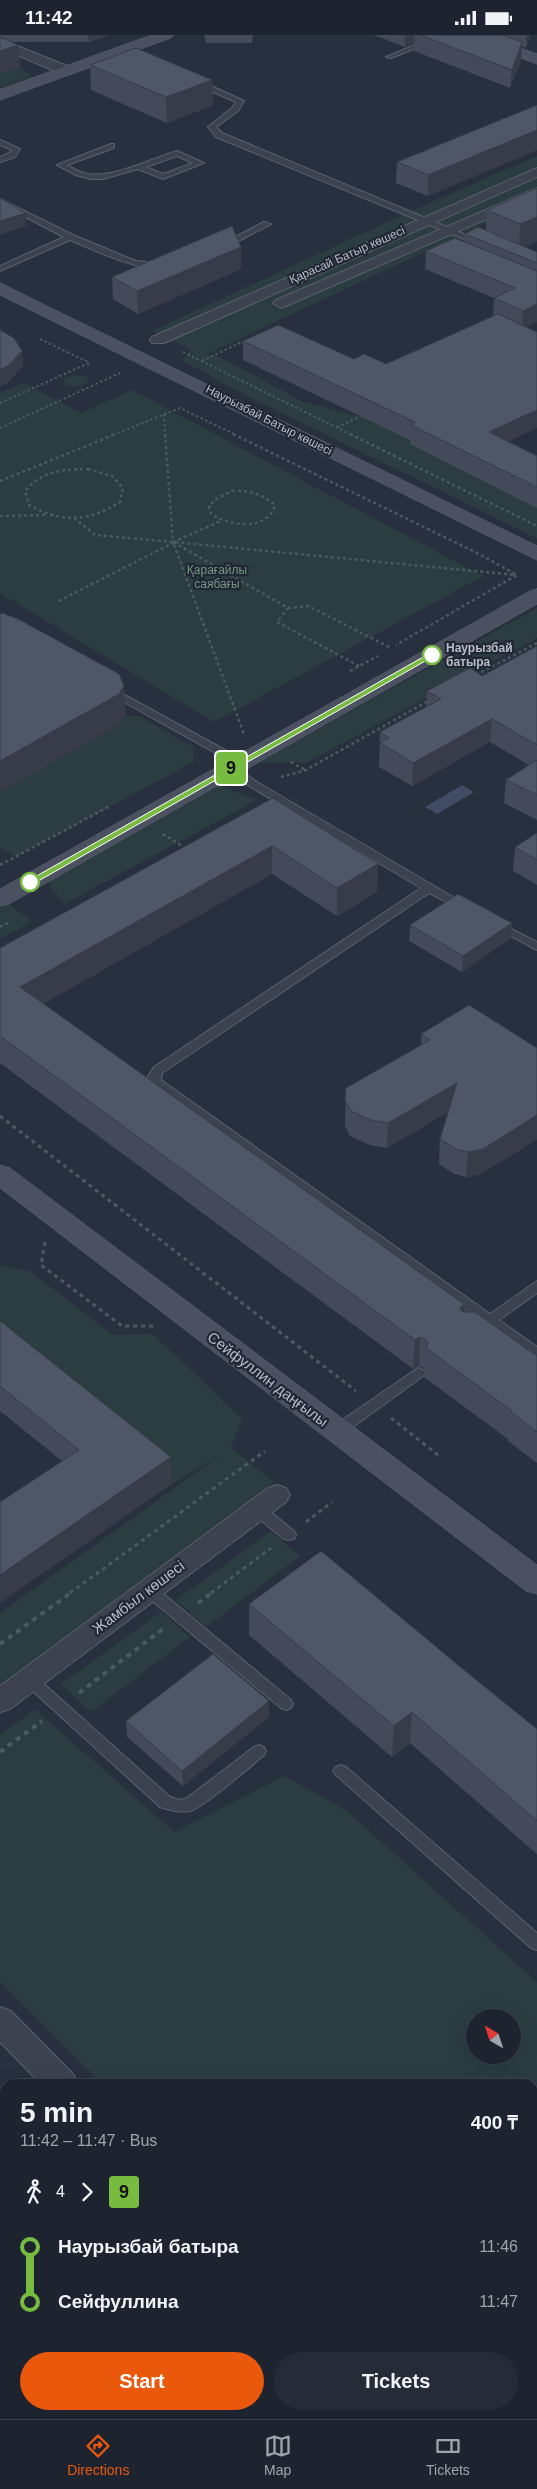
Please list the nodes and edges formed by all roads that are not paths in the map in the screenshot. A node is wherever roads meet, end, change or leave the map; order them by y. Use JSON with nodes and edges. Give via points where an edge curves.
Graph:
{"nodes":[{"id":1,"x":166,"y":35,"type":"edge"},
{"id":2,"x":445,"y":35,"type":"edge"},
{"id":3,"x":472,"y":35,"type":"edge"},
{"id":4,"x":0,"y":43,"type":"edge"},
{"id":5,"x":389,"y":57,"type":"dead end"},
{"id":6,"x":537,"y":59,"type":"edge"},
{"id":7,"x":67,"y":71,"type":"junction"},
{"id":8,"x":192,"y":79,"type":"edge"},
{"id":9,"x":0,"y":95,"type":"edge"},
{"id":10,"x":0,"y":142,"type":"edge"},
{"id":11,"x":111,"y":146,"type":"dead end"},
{"id":12,"x":0,"y":159,"type":"edge"},
{"id":13,"x":139,"y":167,"type":"junction"},
{"id":14,"x":537,"y":172,"type":"edge"},
{"id":15,"x":537,"y":192,"type":"edge"},
{"id":16,"x":0,"y":201,"type":"edge"},
{"id":17,"x":426,"y":220,"type":"junction"},
{"id":18,"x":267,"y":224,"type":"dead end"},
{"id":19,"x":474,"y":233,"type":"edge"},
{"id":20,"x":457,"y":235,"type":"junction"},
{"id":21,"x":70,"y":237,"type":"junction"},
{"id":22,"x":488,"y":245,"type":"edge"},
{"id":23,"x":216,"y":249,"type":"edge"},
{"id":24,"x":171,"y":265,"type":"edge"},
{"id":25,"x":0,"y":269,"type":"edge"},
{"id":26,"x":0,"y":288,"type":"edge"},
{"id":27,"x":267,"y":309,"type":"dead end"},
{"id":28,"x":158,"y":340,"type":"dead end"},
{"id":29,"x":537,"y":554,"type":"edge"},
{"id":30,"x":537,"y":595,"type":"edge"},
{"id":31,"x":100,"y":685,"type":"edge"},
{"id":32,"x":237,"y":765,"type":"junction"},
{"id":33,"x":430,"y":888,"type":"junction"},
{"id":34,"x":0,"y":899,"type":"edge"},
{"id":35,"x":537,"y":947,"type":"edge"},
{"id":36,"x":0,"y":1174,"type":"edge"},
{"id":37,"x":537,"y":1286,"type":"edge"},
{"id":38,"x":490,"y":1321,"type":"junction"},
{"id":39,"x":475,"y":1332,"type":"edge"},
{"id":40,"x":537,"y":1354,"type":"edge"},
{"id":41,"x":418,"y":1373,"type":"dead end"},
{"id":42,"x":337,"y":1431,"type":"junction"},
{"id":43,"x":267,"y":1502,"type":"joint"},
{"id":44,"x":289,"y":1535,"type":"dead end"},
{"id":45,"x":537,"y":1582,"type":"edge"},
{"id":46,"x":149,"y":1590,"type":"junction"},
{"id":47,"x":29,"y":1679,"type":"junction"},
{"id":48,"x":0,"y":1701,"type":"edge"},
{"id":49,"x":286,"y":1703,"type":"dead end"},
{"id":50,"x":258,"y":1751,"type":"dead end"},
{"id":51,"x":341,"y":1771,"type":"dead end"},
{"id":52,"x":537,"y":1943,"type":"edge"},
{"id":53,"x":0,"y":2021,"type":"edge"},
{"id":54,"x":57,"y":2079,"type":"edge"}],
"edges":[{"from":1,"to":7,"type":"main road","via":[[127,53]]},
{"from":2,"to":5,"type":"lane"},
{"from":3,"to":6,"type":"main road"},
{"from":4,"to":7,"type":"street"},
{"from":7,"to":9,"type":"main road"},
{"from":8,"to":17,"type":"lane","via":[[240,101],[212,127],[219,135]]},
{"from":10,"to":12,"type":"lane","via":[[16,149],[12,155]]},
{"from":11,"to":13,"type":"lane","via":[[60,165],[91,177]]},
{"from":13,"to":13,"type":"lane","via":[[163,177],[200,163],[177,153]]},
{"from":14,"to":17,"type":"street","name":"Қарасай Батыр көшесі"},
{"from":15,"to":20,"type":"street","name":"Қарасай Батыр көшесі"},
{"from":16,"to":21,"type":"lane"},
{"from":17,"to":20,"type":"lane"},
{"from":17,"to":28,"type":"street","name":"Қарасай Батыр көшесі"},
{"from":18,"to":23,"type":"lane"},
{"from":19,"to":20,"type":"lane"},
{"from":20,"to":22,"type":"lane"},
{"from":20,"to":27,"type":"street","name":"Қарасай Батыр көшесі"},
{"from":21,"to":24,"type":"lane","via":[[135,263]]},
{"from":21,"to":25,"type":"lane"},
{"from":26,"to":29,"type":"main road","name":"Наурызбай Батыр көшесі"},
{"from":30,"to":32,"type":"main road"},
{"from":31,"to":32,"type":"lane","via":[[217,749]]},
{"from":32,"to":33,"type":"lane","via":[[253,784]]},
{"from":32,"to":34,"type":"main road"},
{"from":33,"to":35,"type":"lane"},
{"from":33,"to":38,"type":"lane","via":[[158,1070],[154,1076],[156,1082]]},
{"from":36,"to":42,"type":"main road","name":"Сейфуллин даңғылы"},
{"from":37,"to":38,"type":"lane"},
{"from":38,"to":39,"type":"lane"},
{"from":38,"to":40,"type":"lane"},
{"from":41,"to":42,"type":"lane"},
{"from":42,"to":45,"type":"main road","name":"Сейфуллин даңғылы"},
{"from":43,"to":44,"type":"lane"},
{"from":43,"to":46,"type":"street","name":"Жамбыл көшесі"},
{"from":46,"to":47,"type":"street","name":"Жамбыл көшесі"},
{"from":46,"to":49,"type":"lane"},
{"from":47,"to":48,"type":"street","name":"Жамбыл көшесі"},
{"from":47,"to":50,"type":"lane","via":[[166,1802],[179,1806],[191,1804]]},
{"from":51,"to":52,"type":"lane"},
{"from":53,"to":54,"type":"street"}]}
